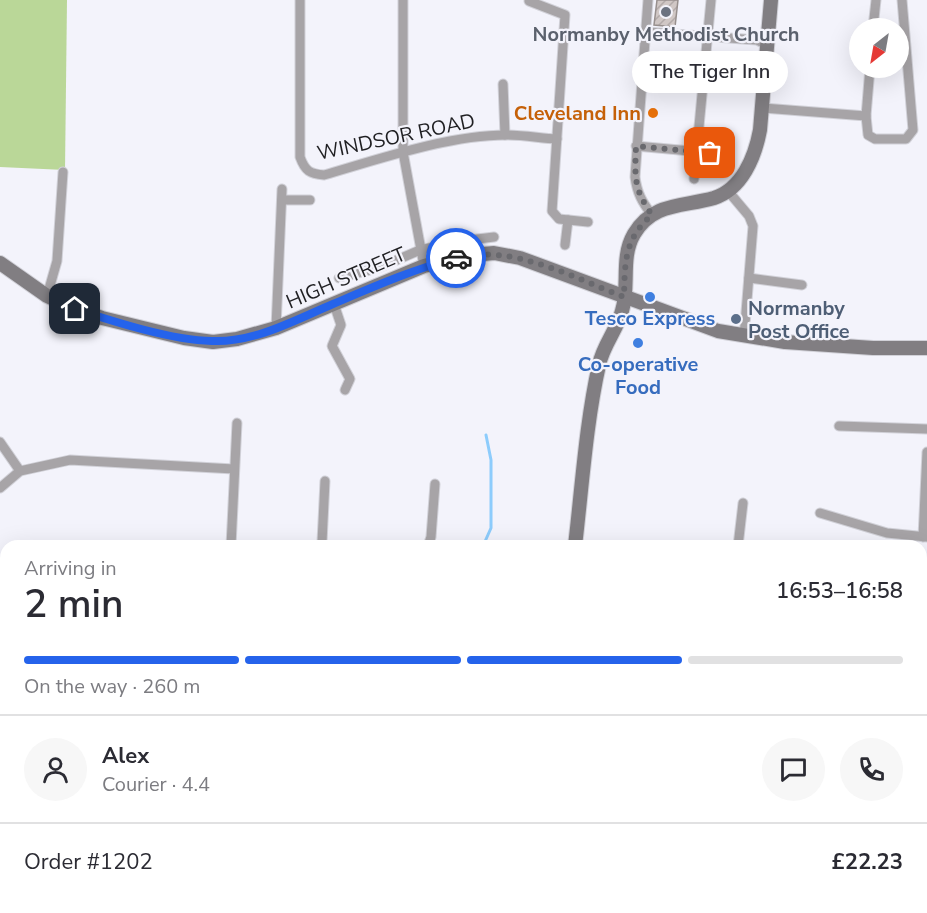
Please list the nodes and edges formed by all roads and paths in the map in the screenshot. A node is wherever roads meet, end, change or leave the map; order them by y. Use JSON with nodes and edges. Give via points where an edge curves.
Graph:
{"nodes":[{"id":1,"x":300,"y":0,"type":"edge"},
{"id":2,"x":403,"y":0,"type":"edge"},
{"id":3,"x":648,"y":0,"type":"edge"},
{"id":4,"x":711,"y":0,"type":"edge"},
{"id":5,"x":771,"y":0,"type":"edge"},
{"id":6,"x":876,"y":0,"type":"edge"},
{"id":7,"x":902,"y":0,"type":"edge"},
{"id":8,"x":529,"y":1,"type":"edge"},
{"id":9,"x":874,"y":18,"type":"edge"},
{"id":10,"x":646,"y":32,"type":"junction"},
{"id":11,"x":708,"y":36,"type":"junction"},
{"id":12,"x":762,"y":42,"type":"junction"},
{"id":13,"x":869,"y":78,"type":"edge"},
{"id":14,"x":503,"y":84,"type":"dead end"},
{"id":15,"x":763,"y":108,"type":"junction"},
{"id":16,"x":866,"y":116,"type":"junction"},
{"id":17,"x":505,"y":135,"type":"junction"},
{"id":18,"x":557,"y":140,"type":"junction"},
{"id":19,"x":636,"y":146,"type":"junction"},
{"id":20,"x":403,"y":152,"type":"junction"},
{"id":21,"x":697,"y":153,"type":"junction"},
{"id":22,"x":723,"y":154,"type":"dead end"},
{"id":23,"x":63,"y":172,"type":"dead end"},
{"id":24,"x":694,"y":179,"type":"dead end"},
{"id":25,"x":282,"y":189,"type":"dead end"},
{"id":26,"x":728,"y":191,"type":"junction"},
{"id":27,"x":282,"y":200,"type":"junction"},
{"id":28,"x":310,"y":200,"type":"dead end"},
{"id":29,"x":652,"y":215,"type":"junction"},
{"id":30,"x":564,"y":220,"type":"junction"},
{"id":31,"x":588,"y":222,"type":"dead end"},
{"id":32,"x":494,"y":237,"type":"dead end"},
{"id":33,"x":565,"y":245,"type":"dead end"},
{"id":34,"x":420,"y":250,"type":"junction"},
{"id":35,"x":0,"y":263,"type":"edge"},
{"id":36,"x":424,"y":266,"type":"junction"},
{"id":37,"x":339,"y":278,"type":"dead end"},
{"id":38,"x":749,"y":278,"type":"junction"},
{"id":39,"x":802,"y":285,"type":"dead end"},
{"id":40,"x":47,"y":296,"type":"junction"},
{"id":41,"x":624,"y":297,"type":"junction"},
{"id":42,"x":334,"y":304,"type":"junction"},
{"id":43,"x":276,"y":328,"type":"junction"},
{"id":44,"x":744,"y":337,"type":"junction"},
{"id":45,"x":927,"y":348,"type":"edge"},
{"id":46,"x":345,"y":390,"type":"dead end"},
{"id":47,"x":237,"y":423,"type":"dead end"},
{"id":48,"x":839,"y":426,"type":"dead end"},
{"id":49,"x":927,"y":429,"type":"edge"},
{"id":50,"x":0,"y":442,"type":"edge"},
{"id":51,"x":927,"y":452,"type":"edge"},
{"id":52,"x":234,"y":469,"type":"junction"},
{"id":53,"x":20,"y":471,"type":"junction"},
{"id":54,"x":325,"y":481,"type":"dead end"},
{"id":55,"x":435,"y":483,"type":"dead end"},
{"id":56,"x":0,"y":488,"type":"edge"},
{"id":57,"x":743,"y":503,"type":"dead end"},
{"id":58,"x":820,"y":513,"type":"dead end"},
{"id":59,"x":925,"y":537,"type":"edge"},
{"id":60,"x":231,"y":540,"type":"edge"},
{"id":61,"x":322,"y":540,"type":"edge"},
{"id":62,"x":429,"y":540,"type":"edge"},
{"id":63,"x":576,"y":540,"type":"edge"},
{"id":64,"x":739,"y":540,"type":"edge"}],
"edges":[{"from":1,"to":20,"type":"street","name":"WINDSOR ROAD","via":[[300,157],[304,168],[312,174],[324,175]]},
{"from":2,"to":20,"type":"street"},
{"from":3,"to":10,"type":"street"},
{"from":4,"to":11,"type":"street"},
{"from":5,"to":12,"type":"main road"},
{"from":6,"to":9,"type":"street"},
{"from":7,"to":16,"type":"street","via":[[913,130],[906,139],[875,139],[868,135]]},
{"from":8,"to":18,"type":"street","via":[[564,15]]},
{"from":10,"to":11,"type":"street"},
{"from":10,"to":19,"type":"street"},
{"from":11,"to":12,"type":"street"},
{"from":11,"to":21,"type":"street"},
{"from":12,"to":15,"type":"main road"},
{"from":13,"to":16,"type":"street"},
{"from":14,"to":17,"type":"street"},
{"from":15,"to":16,"type":"street"},
{"from":15,"to":26,"type":"main road","via":[[756,151],[743,175]]},
{"from":17,"to":18,"type":"street","name":"WINDSOR ROAD"},
{"from":17,"to":20,"type":"street","name":"WINDSOR ROAD"},
{"from":18,"to":30,"type":"street","via":[[552,211]]},
{"from":19,"to":21,"type":"street"},
{"from":19,"to":29,"type":"street","via":[[637,190]]},
{"from":20,"to":34,"type":"street"},
{"from":21,"to":22,"type":"street"},
{"from":21,"to":24,"type":"street"},
{"from":23,"to":40,"type":"street","via":[[57,261]]},
{"from":25,"to":27,"type":"street"},
{"from":26,"to":29,"type":"main road","via":[[714,198],[666,207]]},
{"from":26,"to":38,"type":"street","via":[[753,226]]},
{"from":27,"to":28,"type":"street"},
{"from":27,"to":43,"type":"street"},
{"from":29,"to":41,"type":"main road","via":[[632,237]]},
{"from":30,"to":31,"type":"street"},
{"from":30,"to":33,"type":"street"},
{"from":32,"to":34,"type":"street"},
{"from":34,"to":36,"type":"street"},
{"from":34,"to":37,"type":"street","via":[[378,268]]},
{"from":35,"to":40,"type":"main road","name":"HIGH STREET"},
{"from":36,"to":41,"type":"main road","name":"HIGH STREET","via":[[462,256],[494,254],[520,258]]},
{"from":36,"to":42,"type":"main road","name":"HIGH STREET"},
{"from":38,"to":39,"type":"street"},
{"from":38,"to":44,"type":"street"},
{"from":40,"to":43,"type":"main road","name":"HIGH STREET","via":[[102,318],[184,338],[213,342]]},
{"from":41,"to":44,"type":"main road","name":"HIGH STREET","via":[[691,323]]},
{"from":41,"to":63,"type":"main road","via":[[622,311],[599,364]]},
{"from":42,"to":43,"type":"main road","name":"HIGH STREET"},
{"from":42,"to":46,"type":"street","via":[[341,325],[332,346],[350,379]]},
{"from":44,"to":45,"type":"main road","name":"HIGH STREET","via":[[873,348]]},
{"from":47,"to":52,"type":"street"},
{"from":48,"to":49,"type":"street"},
{"from":50,"to":53,"type":"street"},
{"from":51,"to":59,"type":"street"},
{"from":52,"to":53,"type":"street","via":[[70,460]]},
{"from":52,"to":60,"type":"street"},
{"from":53,"to":56,"type":"street"},
{"from":54,"to":61,"type":"street"},
{"from":55,"to":62,"type":"street"},
{"from":57,"to":64,"type":"street"},
{"from":58,"to":59,"type":"street","via":[[887,533]]}]}
